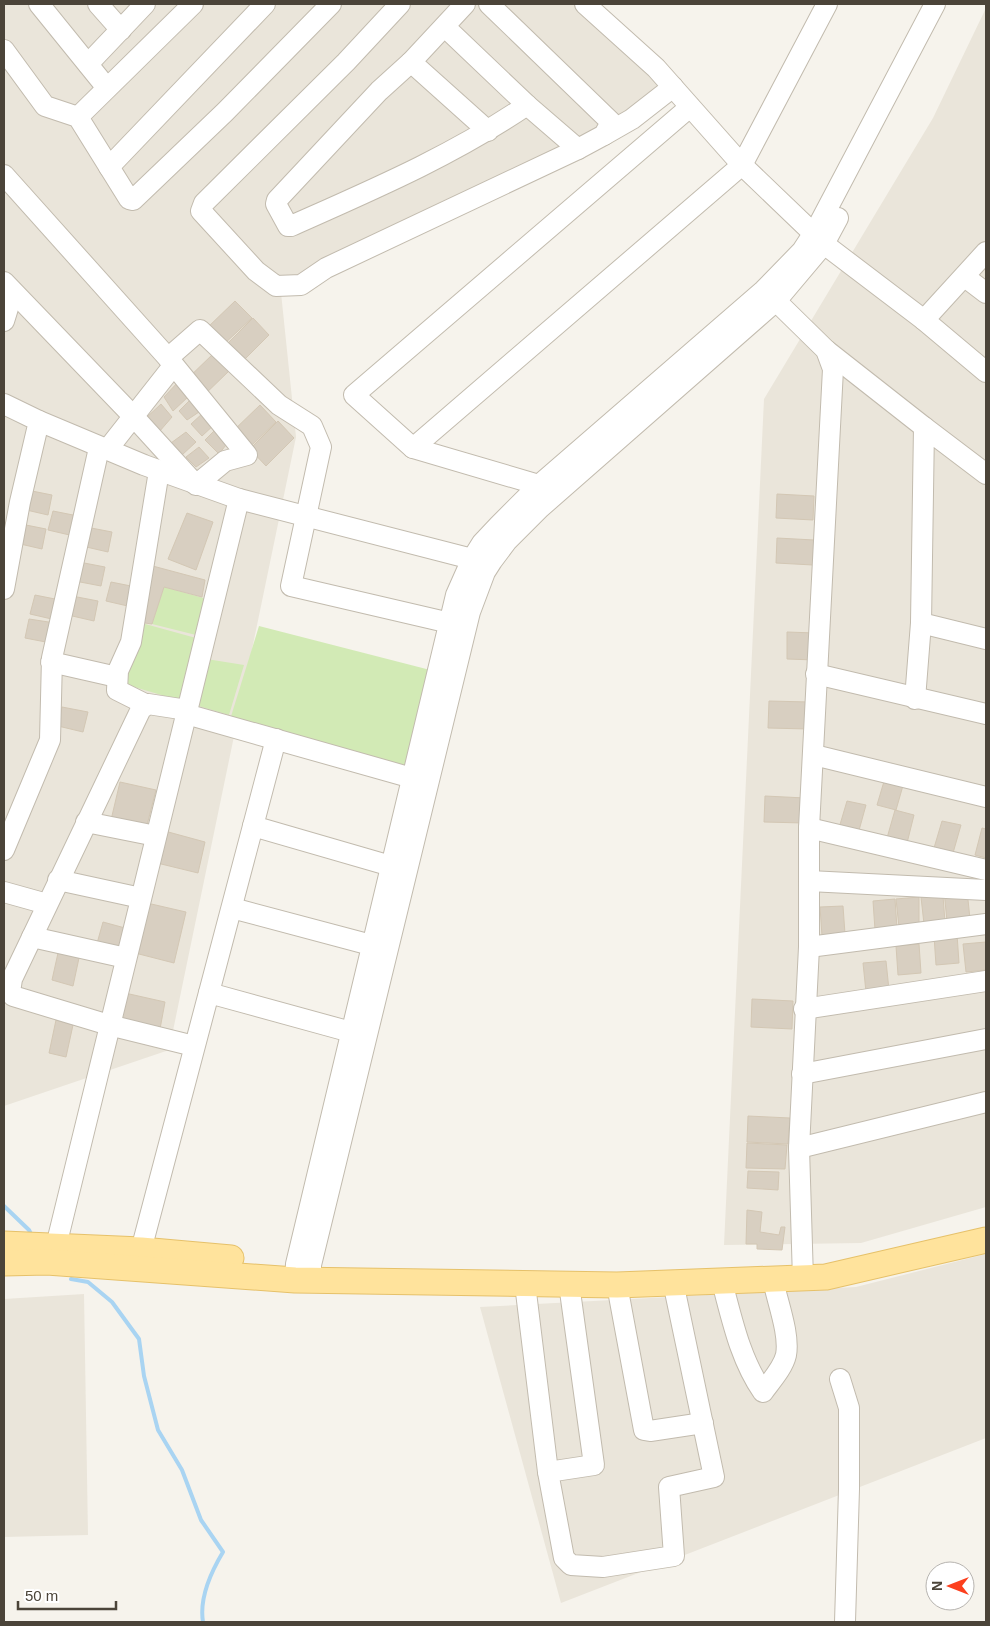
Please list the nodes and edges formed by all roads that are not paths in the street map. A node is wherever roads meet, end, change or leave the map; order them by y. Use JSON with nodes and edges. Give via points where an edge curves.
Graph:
{"nodes":[{"id":1,"x":39,"y":4,"type":"edge"},
{"id":2,"x":98,"y":4,"type":"edge"},
{"id":3,"x":144,"y":4,"type":"edge"},
{"id":4,"x":193,"y":4,"type":"edge"},
{"id":5,"x":264,"y":4,"type":"edge"},
{"id":6,"x":331,"y":4,"type":"edge"},
{"id":7,"x":400,"y":4,"type":"edge"},
{"id":8,"x":465,"y":4,"type":"edge"},
{"id":9,"x":489,"y":4,"type":"edge"},
{"id":10,"x":585,"y":4,"type":"edge"},
{"id":11,"x":827,"y":4,"type":"edge"},
{"id":12,"x":935,"y":4,"type":"edge"},
{"id":13,"x":950,"y":4,"type":"edge"},
{"id":14,"x":445,"y":27,"type":"junction"},
{"id":15,"x":120,"y":30,"type":"junction"},
{"id":16,"x":4,"y":50,"type":"edge"},
{"id":17,"x":411,"y":62,"type":"junction"},
{"id":18,"x":88,"y":64,"type":"junction"},
{"id":19,"x":673,"y":87,"type":"junction"},
{"id":20,"x":107,"y":88,"type":"junction"},
{"id":21,"x":527,"y":105,"type":"junction"},
{"id":22,"x":690,"y":106,"type":"junction"},
{"id":23,"x":78,"y":117,"type":"junction"},
{"id":24,"x":488,"y":131,"type":"junction"},
{"id":25,"x":604,"y":135,"type":"junction"},
{"id":26,"x":578,"y":149,"type":"junction"},
{"id":27,"x":742,"y":165,"type":"junction"},
{"id":28,"x":109,"y":167,"type":"junction"},
{"id":29,"x":4,"y":175,"type":"edge"},
{"id":30,"x":819,"y":239,"type":"junction"},
{"id":31,"x":986,"y":252,"type":"edge"},
{"id":32,"x":965,"y":277,"type":"junction"},
{"id":33,"x":8,"y":287,"type":"edge"},
{"id":34,"x":986,"y":293,"type":"edge"},
{"id":35,"x":776,"y":302,"type":"junction"},
{"id":36,"x":924,"y":320,"type":"junction"},
{"id":37,"x":4,"y":321,"type":"edge"},
{"id":38,"x":826,"y":350,"type":"junction"},
{"id":39,"x":170,"y":362,"type":"junction"},
{"id":40,"x":986,"y":372,"type":"edge"},
{"id":41,"x":4,"y":404,"type":"edge"},
{"id":42,"x":134,"y":417,"type":"junction"},
{"id":43,"x":39,"y":421,"type":"junction"},
{"id":44,"x":924,"y":427,"type":"junction"},
{"id":45,"x":413,"y":448,"type":"junction"},
{"id":46,"x":103,"y":449,"type":"junction"},
{"id":47,"x":159,"y":471,"type":"junction"},
{"id":48,"x":986,"y":474,"type":"edge"},
{"id":49,"x":196,"y":485,"type":"junction"},
{"id":50,"x":539,"y":486,"type":"junction"},
{"id":51,"x":12,"y":499,"type":"edge"},
{"id":52,"x":239,"y":499,"type":"junction"},
{"id":53,"x":305,"y":516,"type":"junction"},
{"id":54,"x":472,"y":559,"type":"junction"},
{"id":55,"x":4,"y":589,"type":"edge"},
{"id":56,"x":450,"y":623,"type":"junction"},
{"id":57,"x":921,"y":623,"type":"junction"},
{"id":58,"x":986,"y":639,"type":"edge"},
{"id":59,"x":51,"y":662,"type":"junction"},
{"id":60,"x":816,"y":674,"type":"junction"},
{"id":61,"x":117,"y":676,"type":"junction"},
{"id":62,"x":915,"y":699,"type":"junction"},
{"id":63,"x":145,"y":704,"type":"junction"},
{"id":64,"x":187,"y":712,"type":"junction"},
{"id":65,"x":986,"y":714,"type":"edge"},
{"id":66,"x":276,"y":739,"type":"junction"},
{"id":67,"x":814,"y":755,"type":"junction"},
{"id":68,"x":412,"y":778,"type":"junction"},
{"id":69,"x":986,"y":797,"type":"edge"},
{"id":70,"x":86,"y":822,"type":"junction"},
{"id":71,"x":253,"y":826,"type":"junction"},
{"id":72,"x":809,"y":828,"type":"junction"},
{"id":73,"x":156,"y":836,"type":"junction"},
{"id":74,"x":4,"y":850,"type":"edge"},
{"id":75,"x":390,"y":866,"type":"junction"},
{"id":76,"x":982,"y":869,"type":"edge"},
{"id":77,"x":58,"y":880,"type":"junction"},
{"id":78,"x":809,"y":880,"type":"junction"},
{"id":79,"x":986,"y":891,"type":"edge"},
{"id":80,"x":4,"y":892,"type":"edge"},
{"id":81,"x":141,"y":898,"type":"junction"},
{"id":82,"x":47,"y":904,"type":"junction"},
{"id":83,"x":232,"y":908,"type":"junction"},
{"id":84,"x":986,"y":924,"type":"edge"},
{"id":85,"x":32,"y":937,"type":"junction"},
{"id":86,"x":371,"y":945,"type":"junction"},
{"id":87,"x":809,"y":947,"type":"junction"},
{"id":88,"x":126,"y":958,"type":"junction"},
{"id":89,"x":986,"y":982,"type":"edge"},
{"id":90,"x":209,"y":993,"type":"junction"},
{"id":91,"x":804,"y":1009,"type":"junction"},
{"id":92,"x":109,"y":1025,"type":"junction"},
{"id":93,"x":351,"y":1032,"type":"junction"},
{"id":94,"x":986,"y":1039,"type":"edge"},
{"id":95,"x":194,"y":1046,"type":"junction"},
{"id":96,"x":802,"y":1074,"type":"junction"},
{"id":97,"x":986,"y":1102,"type":"edge"},
{"id":98,"x":799,"y":1148,"type":"junction"},
{"id":99,"x":986,"y":1226,"type":"edge"},
{"id":100,"x":986,"y":1240,"type":"edge"},
{"id":101,"x":4,"y":1244,"type":"edge"},
{"id":102,"x":56,"y":1246,"type":"junction"},
{"id":103,"x":141,"y":1250,"type":"junction"},
{"id":104,"x":4,"y":1263,"type":"edge"},
{"id":105,"x":803,"y":1271,"type":"junction"},
{"id":106,"x":303,"y":1272,"type":"junction"},
{"id":107,"x":773,"y":1280,"type":"junction"},
{"id":108,"x":673,"y":1282,"type":"junction"},
{"id":109,"x":722,"y":1282,"type":"junction"},
{"id":110,"x":525,"y":1284,"type":"junction"},
{"id":111,"x":569,"y":1284,"type":"junction"},
{"id":112,"x":617,"y":1285,"type":"junction"},
{"id":113,"x":840,"y":1379,"type":"dead end"},
{"id":114,"x":703,"y":1422,"type":"junction"},
{"id":115,"x":548,"y":1472,"type":"junction"},
{"id":116,"x":844,"y":1622,"type":"edge"}],
"edges":[{"from":1,"to":18,"type":"street"},
{"from":2,"to":15,"type":"street"},
{"from":3,"to":15,"type":"street"},
{"from":4,"to":20,"type":"street"},
{"from":5,"to":28,"type":"street"},
{"from":6,"to":28,"type":"street","via":[[136,199],[129,199]]},
{"from":7,"to":26,"type":"street","via":[[204,204],[201,211],[256,271],[276,286],[301,285],[326,268]]},
{"from":8,"to":14,"type":"street"},
{"from":9,"to":25,"type":"street","via":[[611,122]]},
{"from":10,"to":19,"type":"street"},
{"from":11,"to":27,"type":"street"},
{"from":12,"to":30,"type":"street"},
{"from":13,"to":30,"type":"street"},
{"from":14,"to":17,"type":"street"},
{"from":14,"to":21,"type":"street"},
{"from":15,"to":18,"type":"street"},
{"from":16,"to":23,"type":"street","via":[[45,106]]},
{"from":17,"to":24,"type":"street"},
{"from":17,"to":24,"type":"street","via":[[379,91],[277,200],[288,226],[398,178]]},
{"from":18,"to":20,"type":"street"},
{"from":19,"to":22,"type":"street"},
{"from":19,"to":25,"type":"street","via":[[632,119]]},
{"from":20,"to":23,"type":"street"},
{"from":21,"to":24,"type":"street"},
{"from":21,"to":26,"type":"street"},
{"from":22,"to":27,"type":"street"},
{"from":22,"to":45,"type":"street","via":[[354,395]]},
{"from":23,"to":28,"type":"street"},
{"from":25,"to":26,"type":"street"},
{"from":27,"to":30,"type":"street"},
{"from":27,"to":45,"type":"street"},
{"from":29,"to":39,"type":"street"},
{"from":30,"to":35,"type":"street"},
{"from":30,"to":36,"type":"street"},
{"from":30,"to":50,"type":"street"},
{"from":31,"to":32,"type":"street"},
{"from":32,"to":34,"type":"street"},
{"from":32,"to":36,"type":"street"},
{"from":33,"to":37,"type":"street"},
{"from":33,"to":42,"type":"street"},
{"from":35,"to":38,"type":"street"},
{"from":35,"to":106,"type":"street","via":[[540,508],[507,541],[485,572],[470,612]]},
{"from":36,"to":40,"type":"street"},
{"from":38,"to":44,"type":"street"},
{"from":38,"to":60,"type":"street","via":[[833,369]]},
{"from":39,"to":42,"type":"street"},
{"from":39,"to":49,"type":"street","via":[[247,454],[226,461]]},
{"from":39,"to":53,"type":"street","via":[[200,330],[279,405],[312,426],[321,447]]},
{"from":41,"to":43,"type":"street"},
{"from":42,"to":46,"type":"street"},
{"from":42,"to":49,"type":"street"},
{"from":43,"to":46,"type":"street"},
{"from":43,"to":51,"type":"street"},
{"from":44,"to":48,"type":"street"},
{"from":44,"to":57,"type":"street"},
{"from":45,"to":50,"type":"street"},
{"from":46,"to":47,"type":"street"},
{"from":46,"to":59,"type":"street"},
{"from":47,"to":49,"type":"street"},
{"from":47,"to":61,"type":"street","via":[[131,642]]},
{"from":49,"to":52,"type":"street"},
{"from":50,"to":54,"type":"street","via":[[489,535]]},
{"from":51,"to":55,"type":"street"},
{"from":52,"to":53,"type":"street"},
{"from":52,"to":64,"type":"street"},
{"from":53,"to":54,"type":"street"},
{"from":53,"to":56,"type":"street","via":[[291,586]]},
{"from":54,"to":56,"type":"street","via":[[456,595]]},
{"from":56,"to":68,"type":"street"},
{"from":57,"to":58,"type":"street"},
{"from":57,"to":62,"type":"street"},
{"from":59,"to":61,"type":"street"},
{"from":59,"to":74,"type":"street","via":[[50,740]]},
{"from":60,"to":62,"type":"street"},
{"from":60,"to":67,"type":"street"},
{"from":61,"to":63,"type":"street","via":[[117,690]]},
{"from":62,"to":65,"type":"street"},
{"from":63,"to":64,"type":"street"},
{"from":63,"to":70,"type":"street"},
{"from":64,"to":66,"type":"street"},
{"from":64,"to":73,"type":"street"},
{"from":66,"to":68,"type":"street"},
{"from":66,"to":71,"type":"street"},
{"from":67,"to":69,"type":"street"},
{"from":67,"to":72,"type":"street"},
{"from":68,"to":75,"type":"street"},
{"from":70,"to":73,"type":"street"},
{"from":70,"to":77,"type":"street"},
{"from":71,"to":75,"type":"street"},
{"from":71,"to":83,"type":"street"},
{"from":72,"to":76,"type":"street"},
{"from":72,"to":78,"type":"street"},
{"from":73,"to":81,"type":"street"},
{"from":75,"to":86,"type":"street"},
{"from":76,"to":79,"type":"street"},
{"from":77,"to":81,"type":"street"},
{"from":77,"to":82,"type":"street"},
{"from":78,"to":79,"type":"street"},
{"from":78,"to":87,"type":"street"},
{"from":80,"to":82,"type":"street"},
{"from":81,"to":88,"type":"street"},
{"from":82,"to":85,"type":"street"},
{"from":83,"to":86,"type":"street"},
{"from":83,"to":90,"type":"street"},
{"from":84,"to":87,"type":"street"},
{"from":85,"to":88,"type":"street"},
{"from":85,"to":92,"type":"street","via":[[12,979],[10,992],[13,996]]},
{"from":86,"to":93,"type":"street"},
{"from":87,"to":91,"type":"street"},
{"from":88,"to":92,"type":"street"},
{"from":89,"to":91,"type":"street"},
{"from":90,"to":93,"type":"street"},
{"from":90,"to":95,"type":"street"},
{"from":91,"to":96,"type":"street"},
{"from":92,"to":95,"type":"street"},
{"from":92,"to":102,"type":"street"},
{"from":93,"to":106,"type":"street"},
{"from":94,"to":96,"type":"street"},
{"from":95,"to":103,"type":"street"},
{"from":96,"to":98,"type":"street"},
{"from":97,"to":98,"type":"street"},
{"from":98,"to":105,"type":"street"},
{"from":99,"to":105,"type":"main road"},
{"from":100,"to":105,"type":"main road","via":[[826,1277]]},
{"from":101,"to":102,"type":"main road"},
{"from":102,"to":103,"type":"main road"},
{"from":103,"to":106,"type":"main road"},
{"from":104,"to":106,"type":"main road"},
{"from":105,"to":106,"type":"main road"},
{"from":105,"to":107,"type":"main road"},
{"from":106,"to":110,"type":"main road"},
{"from":107,"to":109,"type":"main road"},
{"from":107,"to":109,"type":"street","via":[[786,1339],[786,1356],[763,1392],[751,1374],[736,1337]]},
{"from":108,"to":109,"type":"main road"},
{"from":108,"to":112,"type":"main road"},
{"from":108,"to":114,"type":"street"},
{"from":110,"to":111,"type":"main road"},
{"from":110,"to":115,"type":"street"},
{"from":111,"to":112,"type":"main road"},
{"from":111,"to":115,"type":"street","via":[[594,1465]]},
{"from":112,"to":114,"type":"street","via":[[644,1430]]},
{"from":113,"to":116,"type":"street","via":[[849,1408]]},
{"from":114,"to":115,"type":"street","via":[[714,1477],[669,1487],[674,1556],[603,1566],[571,1565],[564,1558]]}]}
